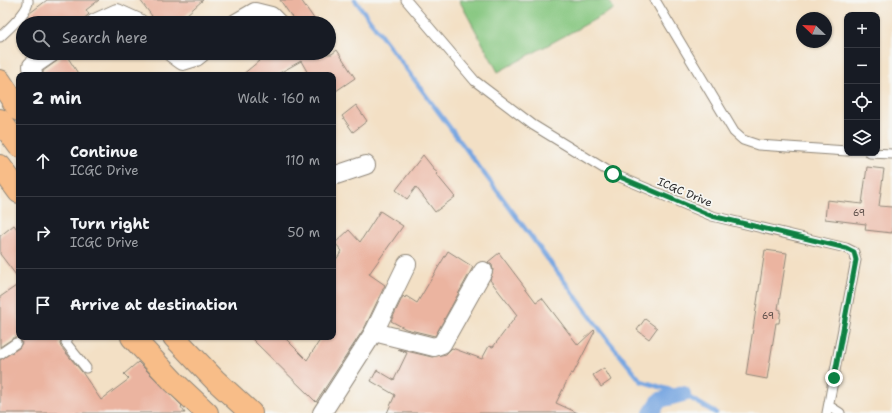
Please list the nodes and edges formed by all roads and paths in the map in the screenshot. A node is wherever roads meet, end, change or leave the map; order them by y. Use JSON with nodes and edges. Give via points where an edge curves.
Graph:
{"nodes":[{"id":1,"x":28,"y":0,"type":"edge"},
{"id":2,"x":406,"y":0,"type":"edge"},
{"id":3,"x":655,"y":0,"type":"edge"},
{"id":4,"x":20,"y":16,"type":"edge"},
{"id":5,"x":113,"y":16,"type":"edge"},
{"id":6,"x":123,"y":16,"type":"edge"},
{"id":7,"x":248,"y":16,"type":"edge"},
{"id":8,"x":271,"y":16,"type":"edge"},
{"id":9,"x":16,"y":20,"type":"edge"},
{"id":10,"x":0,"y":37,"type":"edge"},
{"id":11,"x":41,"y":60,"type":"edge"},
{"id":12,"x":33,"y":72,"type":"edge"},
{"id":13,"x":0,"y":81,"type":"edge"},
{"id":14,"x":16,"y":105,"type":"edge"},
{"id":15,"x":0,"y":120,"type":"edge"},
{"id":16,"x":16,"y":142,"type":"edge"},
{"id":17,"x":0,"y":151,"type":"edge"},
{"id":18,"x":844,"y":151,"type":"edge"},
{"id":19,"x":880,"y":153,"type":"edge"},
{"id":20,"x":892,"y":154,"type":"edge"},
{"id":21,"x":366,"y":165,"type":"dead end"},
{"id":22,"x":0,"y":166,"type":"edge"},
{"id":23,"x":16,"y":172,"type":"edge"},
{"id":24,"x":336,"y":175,"type":"edge"},
{"id":25,"x":16,"y":188,"type":"edge"},
{"id":26,"x":407,"y":264,"type":"dead end"},
{"id":27,"x":483,"y":271,"type":"dead end"},
{"id":28,"x":374,"y":332,"type":"junction"},
{"id":29,"x":67,"y":340,"type":"edge"},
{"id":30,"x":135,"y":340,"type":"edge"},
{"id":31,"x":177,"y":340,"type":"edge"},
{"id":32,"x":16,"y":343,"type":"dead end"},
{"id":33,"x":0,"y":354,"type":"edge"},
{"id":34,"x":86,"y":368,"type":"dead end"},
{"id":35,"x":828,"y":409,"type":"edge"},
{"id":36,"x":207,"y":413,"type":"edge"},
{"id":37,"x":251,"y":413,"type":"edge"},
{"id":38,"x":322,"y":413,"type":"edge"},
{"id":39,"x":840,"y":413,"type":"edge"}],
"edges":[{"from":1,"to":4,"type":"lane","via":[[25,11]]},
{"from":2,"to":35,"type":"lane","name":"ICGC Drive","via":[[475,81],[533,125],[613,174],[712,216],[854,252],[856,260]]},
{"from":3,"to":18,"type":"lane","via":[[734,132],[743,140],[758,145]]},
{"from":5,"to":6,"type":"street"},
{"from":7,"to":8,"type":"street","via":[[255,12]]},
{"from":9,"to":10,"type":"lane"},
{"from":11,"to":12,"type":"street","via":[[32,66]]},
{"from":13,"to":14,"type":"main road"},
{"from":15,"to":16,"type":"main road"},
{"from":17,"to":23,"type":"main road"},
{"from":19,"to":20,"type":"lane"},
{"from":21,"to":24,"type":"street"},
{"from":22,"to":25,"type":"main road"},
{"from":26,"to":28,"type":"street"},
{"from":27,"to":28,"type":"street","via":[[442,344],[434,347]]},
{"from":28,"to":38,"type":"street"},
{"from":29,"to":34,"type":"lane","via":[[66,343]]},
{"from":30,"to":36,"type":"main road"},
{"from":31,"to":37,"type":"main road"},
{"from":32,"to":33,"type":"lane"},
{"from":35,"to":39,"type":"lane"}]}
